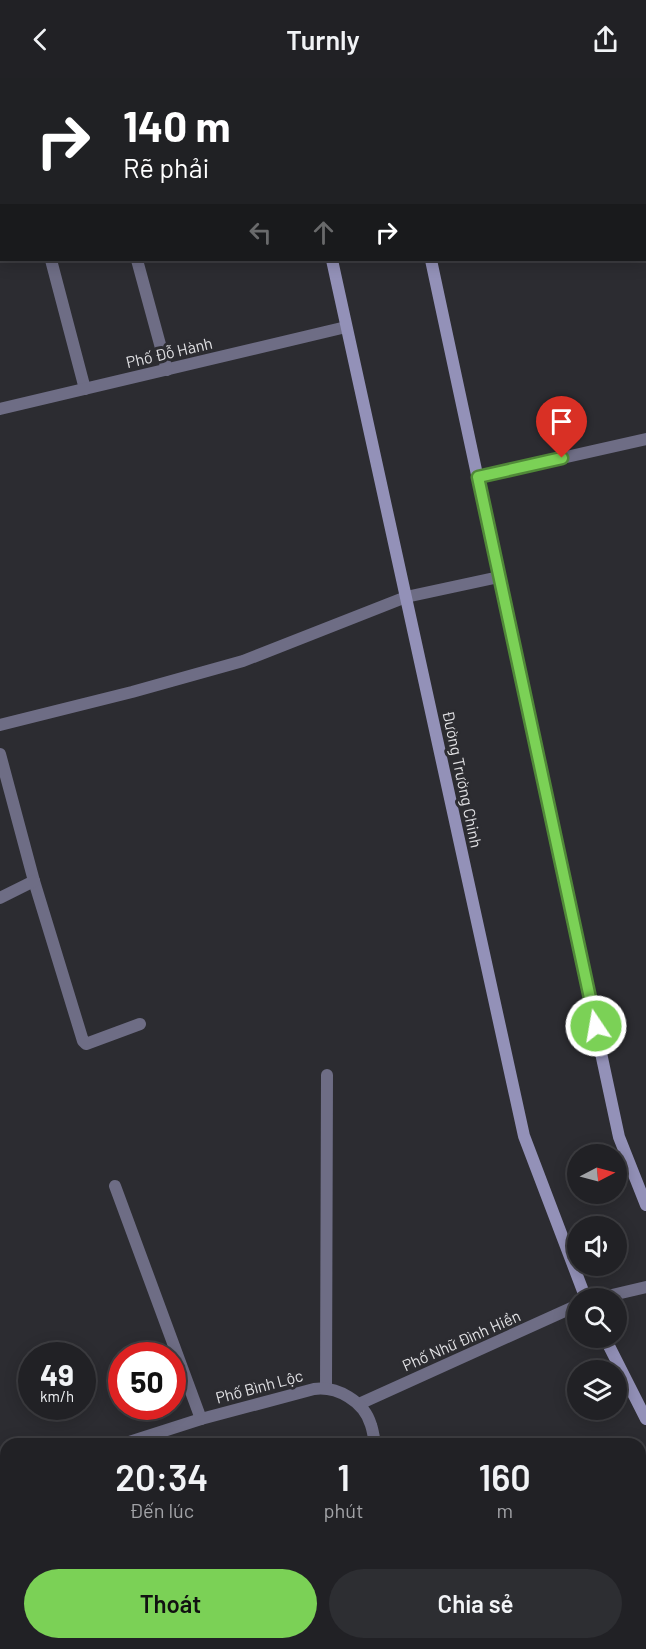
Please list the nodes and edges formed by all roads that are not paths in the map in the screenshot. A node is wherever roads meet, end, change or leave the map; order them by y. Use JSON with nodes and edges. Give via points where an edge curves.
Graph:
{"nodes":[{"id":1,"x":51,"y":261,"type":"edge"},
{"id":2,"x":136,"y":261,"type":"edge"},
{"id":3,"x":332,"y":261,"type":"edge"},
{"id":4,"x":431,"y":261,"type":"edge"},
{"id":5,"x":346,"y":327,"type":"junction"},
{"id":6,"x":167,"y":370,"type":"junction"},
{"id":7,"x":85,"y":389,"type":"junction"},
{"id":8,"x":0,"y":409,"type":"edge"},
{"id":9,"x":646,"y":439,"type":"edge"},
{"id":10,"x":478,"y":477,"type":"junction"},
{"id":11,"x":499,"y":577,"type":"junction"},
{"id":12,"x":406,"y":597,"type":"junction"},
{"id":13,"x":0,"y":725,"type":"edge"},
{"id":14,"x":0,"y":754,"type":"edge"},
{"id":15,"x":34,"y":881,"type":"junction"},
{"id":16,"x":0,"y":898,"type":"edge"},
{"id":17,"x":140,"y":1024,"type":"dead end"},
{"id":18,"x":327,"y":1075,"type":"dead end"},
{"id":19,"x":115,"y":1186,"type":"dead end"},
{"id":20,"x":646,"y":1205,"type":"edge"},
{"id":21,"x":646,"y":1287,"type":"edge"},
{"id":22,"x":582,"y":1288,"type":"edge"},
{"id":23,"x":627,"y":1291,"type":"edge"},
{"id":24,"x":567,"y":1310,"type":"edge"},
{"id":25,"x":610,"y":1348,"type":"edge"},
{"id":26,"x":326,"y":1388,"type":"junction"},
{"id":27,"x":359,"y":1404,"type":"junction"},
{"id":28,"x":201,"y":1419,"type":"junction"},
{"id":29,"x":646,"y":1419,"type":"edge"},
{"id":30,"x":142,"y":1438,"type":"edge"},
{"id":31,"x":374,"y":1438,"type":"edge"}],
"edges":[{"from":1,"to":7,"type":"street"},
{"from":2,"to":6,"type":"street"},
{"from":3,"to":5,"type":"main road","name":"Đường Trường Chinh"},
{"from":4,"to":10,"type":"main road"},
{"from":5,"to":6,"type":"street","name":"Phố Đỗ Hành"},
{"from":5,"to":12,"type":"main road","name":"Đường Trường Chinh"},
{"from":6,"to":7,"type":"street","name":"Phố Đỗ Hành"},
{"from":7,"to":8,"type":"street","name":"Phố Đỗ Hành"},
{"from":9,"to":10,"type":"street"},
{"from":10,"to":11,"type":"main road"},
{"from":11,"to":12,"type":"street"},
{"from":11,"to":20,"type":"main road","via":[[619,1137]]},
{"from":12,"to":13,"type":"street","via":[[243,661]]},
{"from":12,"to":22,"type":"main road","name":"Đường Trường Chinh","via":[[524,1136]]},
{"from":14,"to":15,"type":"street"},
{"from":15,"to":16,"type":"street"},
{"from":15,"to":17,"type":"street","via":[[84,1043]]},
{"from":18,"to":26,"type":"street"},
{"from":19,"to":28,"type":"street"},
{"from":21,"to":23,"type":"street"},
{"from":24,"to":27,"type":"street","name":"Phố Nhữ Đình Hiền"},
{"from":25,"to":29,"type":"main road"},
{"from":26,"to":27,"type":"street","name":"Phố Bình Lộc"},
{"from":26,"to":28,"type":"street","name":"Phố Bình Lộc"},
{"from":27,"to":31,"type":"street","via":[[371,1423]]},
{"from":28,"to":30,"type":"street","name":"Phố Bình Lộc"}]}
